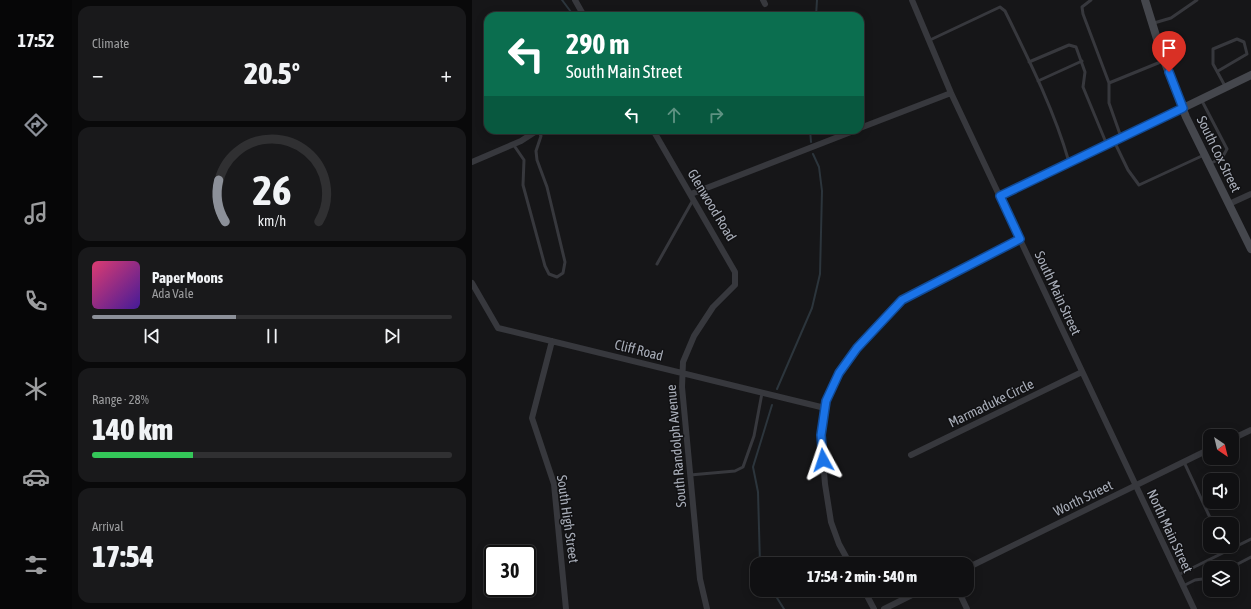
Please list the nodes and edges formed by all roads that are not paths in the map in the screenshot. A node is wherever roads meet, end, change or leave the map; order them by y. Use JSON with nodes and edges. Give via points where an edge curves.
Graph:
{"nodes":[{"id":1,"x":575,"y":0,"type":"edge"},
{"id":2,"x":912,"y":0,"type":"edge"},
{"id":3,"x":1091,"y":0,"type":"edge"},
{"id":4,"x":1145,"y":0,"type":"edge"},
{"id":5,"x":1197,"y":0,"type":"edge"},
{"id":6,"x":582,"y":12,"type":"edge"},
{"id":7,"x":1152,"y":23,"type":"junction"},
{"id":8,"x":928,"y":41,"type":"junction"},
{"id":9,"x":1164,"y":60,"type":"junction"},
{"id":10,"x":1082,"y":61,"type":"junction"},
{"id":11,"x":1029,"y":62,"type":"junction"},
{"id":12,"x":1218,"y":70,"type":"junction"},
{"id":13,"x":1251,"y":75,"type":"edge"},
{"id":14,"x":1038,"y":81,"type":"junction"},
{"id":15,"x":1109,"y":83,"type":"junction"},
{"id":16,"x":1225,"y":88,"type":"junction"},
{"id":17,"x":951,"y":93,"type":"junction"},
{"id":18,"x":1201,"y":99,"type":"junction"},
{"id":19,"x":1183,"y":108,"type":"junction"},
{"id":20,"x":864,"y":126,"type":"edge"},
{"id":21,"x":531,"y":134,"type":"edge"},
{"id":22,"x":539,"y":134,"type":"edge"},
{"id":23,"x":655,"y":134,"type":"edge"},
{"id":24,"x":846,"y":134,"type":"edge"},
{"id":25,"x":1121,"y":138,"type":"junction"},
{"id":26,"x":1114,"y":141,"type":"junction"},
{"id":27,"x":513,"y":144,"type":"junction"},
{"id":28,"x":1107,"y":145,"type":"junction"},
{"id":29,"x":1205,"y":155,"type":"junction"},
{"id":30,"x":472,"y":162,"type":"edge"},
{"id":31,"x":1070,"y":163,"type":"junction"},
{"id":32,"x":1209,"y":164,"type":"junction"},
{"id":33,"x":1251,"y":194,"type":"edge"},
{"id":34,"x":692,"y":196,"type":"junction"},
{"id":35,"x":1000,"y":196,"type":"junction"},
{"id":36,"x":1229,"y":204,"type":"junction"},
{"id":37,"x":1020,"y":239,"type":"junction"},
{"id":38,"x":1251,"y":249,"type":"edge"},
{"id":39,"x":657,"y":264,"type":"dead end"},
{"id":40,"x":473,"y":287,"type":"edge"},
{"id":41,"x":727,"y":294,"type":"joint"},
{"id":42,"x":552,"y":341,"type":"junction"},
{"id":43,"x":1082,"y":372,"type":"junction"},
{"id":44,"x":683,"y":373,"type":"junction"},
{"id":45,"x":762,"y":392,"type":"junction"},
{"id":46,"x":825,"y":408,"type":"junction"},
{"id":47,"x":1251,"y":430,"type":"edge"},
{"id":48,"x":1239,"y":436,"type":"edge"},
{"id":49,"x":1203,"y":453,"type":"edge"},
{"id":50,"x":911,"y":455,"type":"dead end"},
{"id":51,"x":1184,"y":462,"type":"junction"},
{"id":52,"x":690,"y":475,"type":"junction"},
{"id":53,"x":1135,"y":486,"type":"junction"},
{"id":54,"x":1210,"y":517,"type":"edge"},
{"id":55,"x":1251,"y":539,"type":"edge"},
{"id":56,"x":1239,"y":545,"type":"edge"},
{"id":57,"x":1222,"y":553,"type":"edge"},
{"id":58,"x":846,"y":557,"type":"edge"},
{"id":59,"x":1251,"y":557,"type":"edge"},
{"id":60,"x":1239,"y":563,"type":"edge"},
{"id":61,"x":974,"y":565,"type":"edge"},
{"id":62,"x":1178,"y":575,"type":"junction"},
{"id":63,"x":1203,"y":579,"type":"edge"},
{"id":64,"x":1183,"y":586,"type":"junction"},
{"id":65,"x":868,"y":597,"type":"edge"},
{"id":66,"x":908,"y":597,"type":"edge"},
{"id":67,"x":961,"y":597,"type":"edge"},
{"id":68,"x":566,"y":609,"type":"edge"},
{"id":69,"x":707,"y":609,"type":"edge"},
{"id":70,"x":874,"y":609,"type":"edge"},
{"id":71,"x":884,"y":609,"type":"edge"},
{"id":72,"x":967,"y":609,"type":"edge"},
{"id":73,"x":1194,"y":609,"type":"edge"}],
"edges":[{"from":1,"to":6,"type":"street"},
{"from":2,"to":8,"type":"street","name":"South Main Street"},
{"from":3,"to":15,"type":"lane","via":[[1082,7]]},
{"from":4,"to":7,"type":"main road","name":"South Cox Street"},
{"from":5,"to":7,"type":"lane","via":[[1171,18]]},
{"from":7,"to":9,"type":"main road","name":"South Cox Street"},
{"from":8,"to":11,"type":"lane","via":[[1000,7],[1005,11]]},
{"from":8,"to":17,"type":"street","name":"South Main Street"},
{"from":9,"to":15,"type":"lane"},
{"from":9,"to":19,"type":"main road","name":"South Cox Street"},
{"from":10,"to":11,"type":"lane","via":[[1076,47],[1069,45]]},
{"from":10,"to":14,"type":"lane"},
{"from":10,"to":28,"type":"lane","via":[[1085,72],[1082,87]]},
{"from":11,"to":14,"type":"lane"},
{"from":12,"to":12,"type":"lane","via":[[1247,54],[1244,42],[1237,39],[1213,49],[1213,64]]},
{"from":12,"to":16,"type":"lane"},
{"from":13,"to":16,"type":"main road"},
{"from":14,"to":31,"type":"lane"},
{"from":15,"to":25,"type":"lane","via":[[1108,103]]},
{"from":16,"to":18,"type":"main road"},
{"from":17,"to":20,"type":"street"},
{"from":17,"to":35,"type":"street","name":"South Main Street"},
{"from":18,"to":19,"type":"main road"},
{"from":18,"to":32,"type":"lane","via":[[1226,149],[1224,156]]},
{"from":19,"to":25,"type":"street"},
{"from":19,"to":29,"type":"main road","name":"South Cox Street"},
{"from":21,"to":27,"type":"street"},
{"from":22,"to":27,"type":"lane","via":[[537,160],[547,187],[565,262],[563,273],[557,277],[549,274],[545,266],[523,185],[524,160]]},
{"from":23,"to":34,"type":"street","name":"Glenwood Road"},
{"from":24,"to":34,"type":"street"},
{"from":25,"to":26,"type":"street"},
{"from":26,"to":28,"type":"street"},
{"from":26,"to":29,"type":"lane","via":[[1128,170],[1139,185]]},
{"from":27,"to":30,"type":"street"},
{"from":28,"to":31,"type":"street"},
{"from":29,"to":32,"type":"main road","name":"South Cox Street"},
{"from":31,"to":35,"type":"street"},
{"from":32,"to":36,"type":"main road","name":"South Cox Street"},
{"from":33,"to":36,"type":"street"},
{"from":34,"to":39,"type":"lane"},
{"from":34,"to":41,"type":"street","name":"Glenwood Road","via":[[735,272],[735,285]]},
{"from":35,"to":37,"type":"street","name":"South Main Street"},
{"from":36,"to":38,"type":"main road","name":"South Cox Street"},
{"from":37,"to":43,"type":"street","name":"South Main Street"},
{"from":37,"to":46,"type":"street","via":[[902,300],[857,348],[839,373]]},
{"from":40,"to":42,"type":"street","name":"Cliff Road","via":[[498,328]]},
{"from":41,"to":44,"type":"street","name":"South Randolph Avenue","via":[[713,307],[694,336],[684,362]]},
{"from":42,"to":44,"type":"street","name":"Cliff Road"},
{"from":42,"to":68,"type":"street","name":"South High Street","via":[[532,418],[554,484]]},
{"from":43,"to":50,"type":"street","name":"Marmaduke Circle"},
{"from":43,"to":53,"type":"street","name":"South Main Street"},
{"from":44,"to":45,"type":"street","name":"Cliff Road"},
{"from":44,"to":52,"type":"street","name":"South Randolph Avenue"},
{"from":45,"to":46,"type":"street","name":"Cliff Road"},
{"from":45,"to":52,"type":"lane","via":[[754,436],[743,467],[735,471]]},
{"from":46,"to":58,"type":"street","via":[[821,435],[825,484],[831,522]]},
{"from":47,"to":48,"type":"street"},
{"from":49,"to":51,"type":"street","name":"Worth Street"},
{"from":51,"to":53,"type":"street","name":"Worth Street"},
{"from":51,"to":54,"type":"lane"},
{"from":52,"to":69,"type":"street","name":"South Randolph Avenue","via":[[700,579]]},
{"from":53,"to":61,"type":"street","name":"Worth Street"},
{"from":53,"to":62,"type":"street","name":"North Main Street"},
{"from":55,"to":56,"type":"lane"},
{"from":57,"to":62,"type":"lane"},
{"from":59,"to":60,"type":"lane"},
{"from":62,"to":64,"type":"street","name":"North Main Street"},
{"from":63,"to":64,"type":"lane"},
{"from":64,"to":73,"type":"street","name":"North Main Street"},
{"from":65,"to":70,"type":"street"},
{"from":66,"to":71,"type":"street"},
{"from":67,"to":72,"type":"street"}]}
